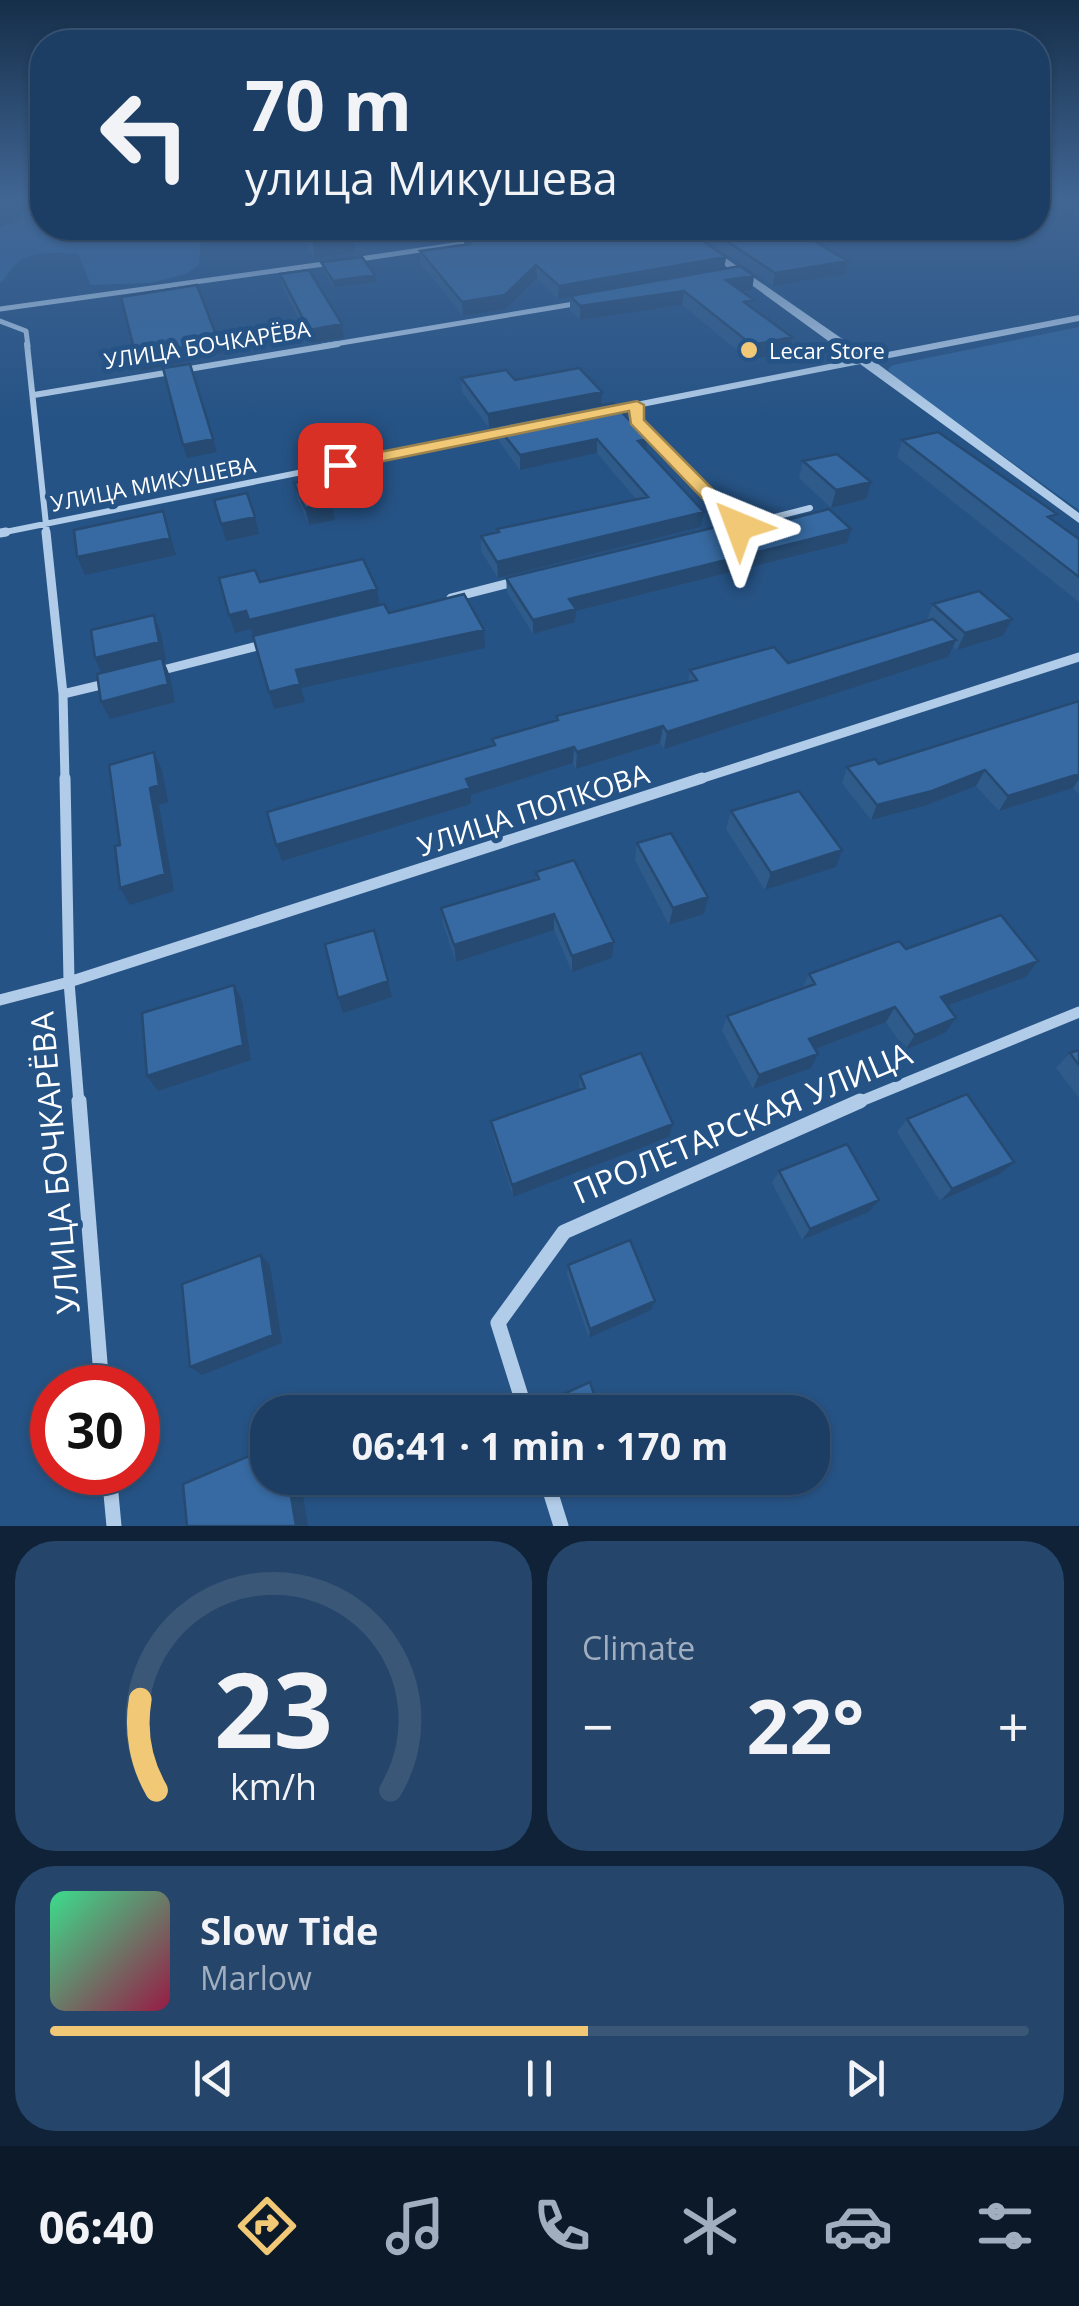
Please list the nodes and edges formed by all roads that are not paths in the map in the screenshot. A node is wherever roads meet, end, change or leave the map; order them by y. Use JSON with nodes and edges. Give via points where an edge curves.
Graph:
{"nodes":[{"id":1,"x":270,"y":272,"type":"edge"},
{"id":2,"x":742,"y":273,"type":"joint"},
{"id":3,"x":724,"y":276,"type":"edge"},
{"id":4,"x":590,"y":301,"type":"edge"},
{"id":5,"x":52,"y":304,"type":"junction"},
{"id":6,"x":0,"y":309,"type":"edge"},
{"id":7,"x":1079,"y":318,"type":"edge"},
{"id":8,"x":0,"y":321,"type":"edge"},
{"id":9,"x":26,"y":331,"type":"junction"},
{"id":10,"x":866,"y":360,"type":"junction"},
{"id":11,"x":34,"y":395,"type":"junction"},
{"id":12,"x":637,"y":405,"type":"junction"},
{"id":13,"x":599,"y":413,"type":"edge"},
{"id":14,"x":522,"y":428,"type":"edge"},
{"id":15,"x":810,"y":508,"type":"dead end"},
{"id":16,"x":1079,"y":519,"type":"edge"},
{"id":17,"x":44,"y":525,"type":"junction"},
{"id":18,"x":739,"y":526,"type":"junction"},
{"id":19,"x":0,"y":533,"type":"edge"},
{"id":20,"x":700,"y":536,"type":"edge"},
{"id":21,"x":526,"y":579,"type":"edge"},
{"id":22,"x":430,"y":603,"type":"edge"},
{"id":23,"x":275,"y":642,"type":"edge"},
{"id":24,"x":1079,"y":657,"type":"edge"},
{"id":25,"x":140,"y":675,"type":"edge"},
{"id":26,"x":121,"y":680,"type":"edge"},
{"id":27,"x":63,"y":694,"type":"junction"},
{"id":28,"x":69,"y":982,"type":"junction"},
{"id":29,"x":0,"y":1000,"type":"edge"},
{"id":30,"x":1079,"y":1012,"type":"edge"},
{"id":31,"x":100,"y":1365,"type":"edge"},
{"id":32,"x":521,"y":1395,"type":"edge"},
{"id":33,"x":111,"y":1495,"type":"edge"},
{"id":34,"x":551,"y":1495,"type":"edge"},
{"id":35,"x":114,"y":1526,"type":"edge"},
{"id":36,"x":561,"y":1526,"type":"edge"}],
"edges":[{"from":1,"to":5,"type":"street"},
{"from":2,"to":3,"type":"street"},
{"from":2,"to":10,"type":"street"},
{"from":4,"to":11,"type":"street","name":"УЛИЦА БОЧКАРЁВА"},
{"from":5,"to":6,"type":"street"},
{"from":5,"to":9,"type":"street","via":[[33,313]]},
{"from":7,"to":10,"type":"street"},
{"from":8,"to":9,"type":"street"},
{"from":9,"to":11,"type":"street","name":"УЛИЦА БОЧКАРЁВА"},
{"from":10,"to":12,"type":"street"},
{"from":10,"to":16,"type":"street"},
{"from":11,"to":17,"type":"street","name":"УЛИЦА БОЧКАРЁВА"},
{"from":12,"to":13,"type":"street"},
{"from":12,"to":18,"type":"street","via":[[637,420]]},
{"from":14,"to":17,"type":"street","name":"УЛИЦА МИКУШЕВА"},
{"from":15,"to":18,"type":"street"},
{"from":17,"to":19,"type":"street","name":"УЛИЦА МИКУШЕВА"},
{"from":17,"to":27,"type":"street","name":"УЛИЦА БОЧКАРЁВА"},
{"from":18,"to":20,"type":"street"},
{"from":21,"to":22,"type":"street"},
{"from":23,"to":25,"type":"street"},
{"from":24,"to":28,"type":"street","name":"УЛИЦА ПОПКОВА"},
{"from":26,"to":27,"type":"street"},
{"from":27,"to":28,"type":"street","name":"УЛИЦА БОЧКАРЁВА"},
{"from":28,"to":29,"type":"street","name":"УЛИЦА ПОПКОВА"},
{"from":28,"to":31,"type":"street","name":"УЛИЦА БОЧКАРЁВА"},
{"from":30,"to":32,"type":"street","name":"ПРОЛЕТАРСКАЯ УЛИЦА","via":[[564,1232],[498,1323]]},
{"from":33,"to":35,"type":"street"},
{"from":34,"to":36,"type":"street"}]}
